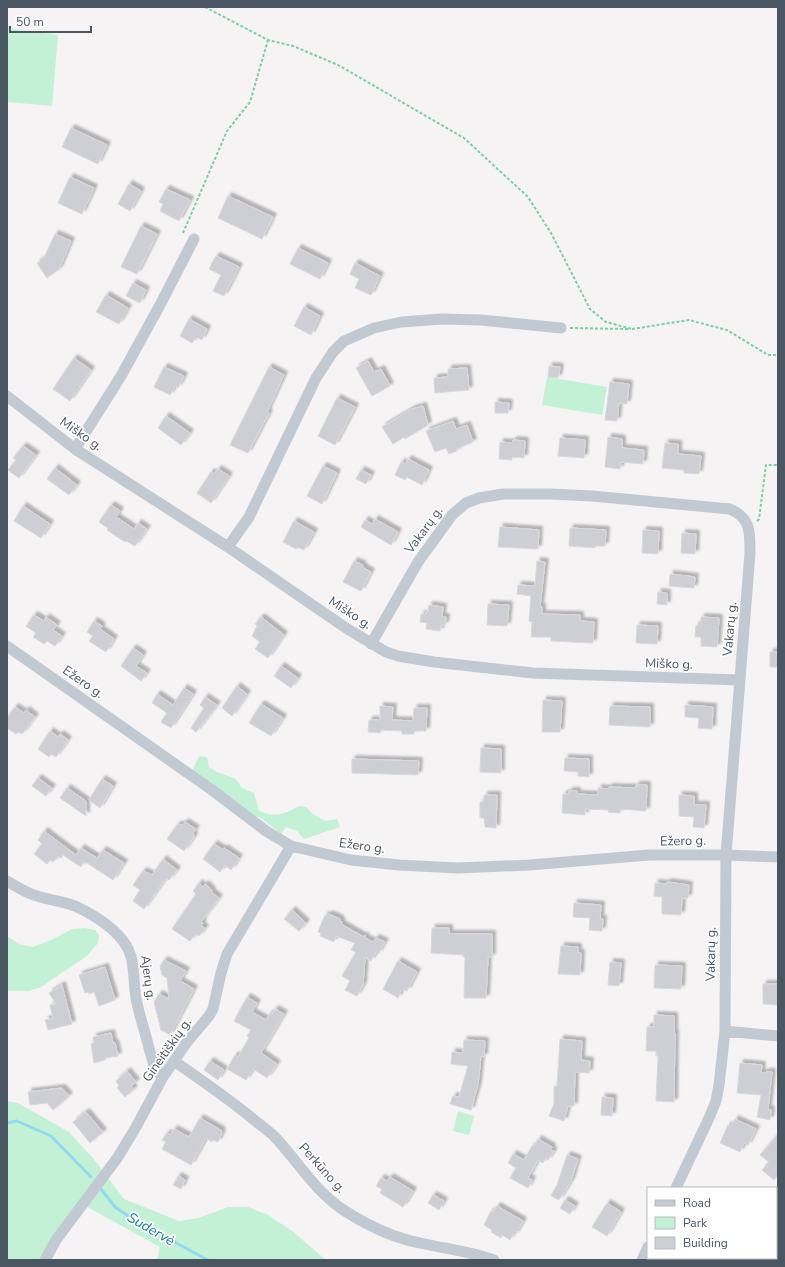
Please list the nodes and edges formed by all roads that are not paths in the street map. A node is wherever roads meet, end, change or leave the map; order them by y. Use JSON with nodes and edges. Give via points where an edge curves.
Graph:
{"nodes":[{"id":1,"x":194,"y":239,"type":"dead end"},
{"id":2,"x":561,"y":328,"type":"road end"},
{"id":3,"x":7,"y":396,"type":"edge"},
{"id":4,"x":75,"y":449,"type":"junction"},
{"id":5,"x":228,"y":547,"type":"junction"},
{"id":6,"x":371,"y":644,"type":"junction"},
{"id":7,"x":7,"y":646,"type":"edge"},
{"id":8,"x":740,"y":680,"type":"junction"},
{"id":9,"x":291,"y":846,"type":"junction"},
{"id":10,"x":726,"y":855,"type":"junction"},
{"id":11,"x":778,"y":858,"type":"edge"},
{"id":12,"x":7,"y":881,"type":"edge"},
{"id":13,"x":725,"y":1031,"type":"junction"},
{"id":14,"x":778,"y":1036,"type":"edge"},
{"id":15,"x":174,"y":1062,"type":"junction"},
{"id":16,"x":163,"y":1077,"type":"junction"},
{"id":17,"x":676,"y":1187,"type":"edge"},
{"id":18,"x":647,"y":1249,"type":"edge"},
{"id":19,"x":45,"y":1260,"type":"edge"},
{"id":20,"x":494,"y":1260,"type":"edge"},
{"id":21,"x":642,"y":1260,"type":"edge"}],
"edges":[{"from":1,"to":4,"type":"street","via":[[121,376]]},
{"from":2,"to":5,"type":"street","via":[[442,319],[401,322],[374,328],[344,341],[333,352],[316,378],[249,516]]},
{"from":3,"to":4,"type":"street","name":"Miško g."},
{"from":4,"to":5,"type":"street","name":"Miško g."},
{"from":5,"to":6,"type":"street","name":"Miško g."},
{"from":6,"to":8,"type":"street","name":"Miško g.","via":[[398,656],[533,673]]},
{"from":6,"to":8,"type":"street","name":"Vakarų g.","via":[[418,562],[452,515],[466,503],[503,494],[551,494],[730,509],[743,517],[749,529],[750,539]]},
{"from":7,"to":9,"type":"street","name":"Ežero g.","via":[[266,831]]},
{"from":8,"to":10,"type":"street","name":"Vakarų g."},
{"from":9,"to":10,"type":"street","name":"Ežero g.","via":[[351,860],[458,868],[530,866],[649,855]]},
{"from":9,"to":15,"type":"street","name":"Gineitiškių g.","via":[[227,954],[210,1016],[187,1042]]},
{"from":10,"to":11,"type":"street","name":"Ežero g."},
{"from":10,"to":13,"type":"street","name":"Vakarų g."},
{"from":12,"to":16,"type":"street","name":"Ajerų g.","via":[[33,895],[76,907],[118,934],[126,944],[131,953],[140,1015],[154,1064],[158,1074]]},
{"from":13,"to":14,"type":"street"},
{"from":13,"to":17,"type":"street","name":"Vakarų g.","via":[[716,1101]]},
{"from":15,"to":16,"type":"street","name":"Gineitiškių g."},
{"from":15,"to":20,"type":"street","name":"Perkūno g.","via":[[273,1135],[318,1188],[345,1211],[387,1232],[419,1243],[476,1253]]},
{"from":16,"to":19,"type":"street","name":"Gineitiškių g.","via":[[118,1157],[56,1240]]},
{"from":18,"to":21,"type":"street"}]}
